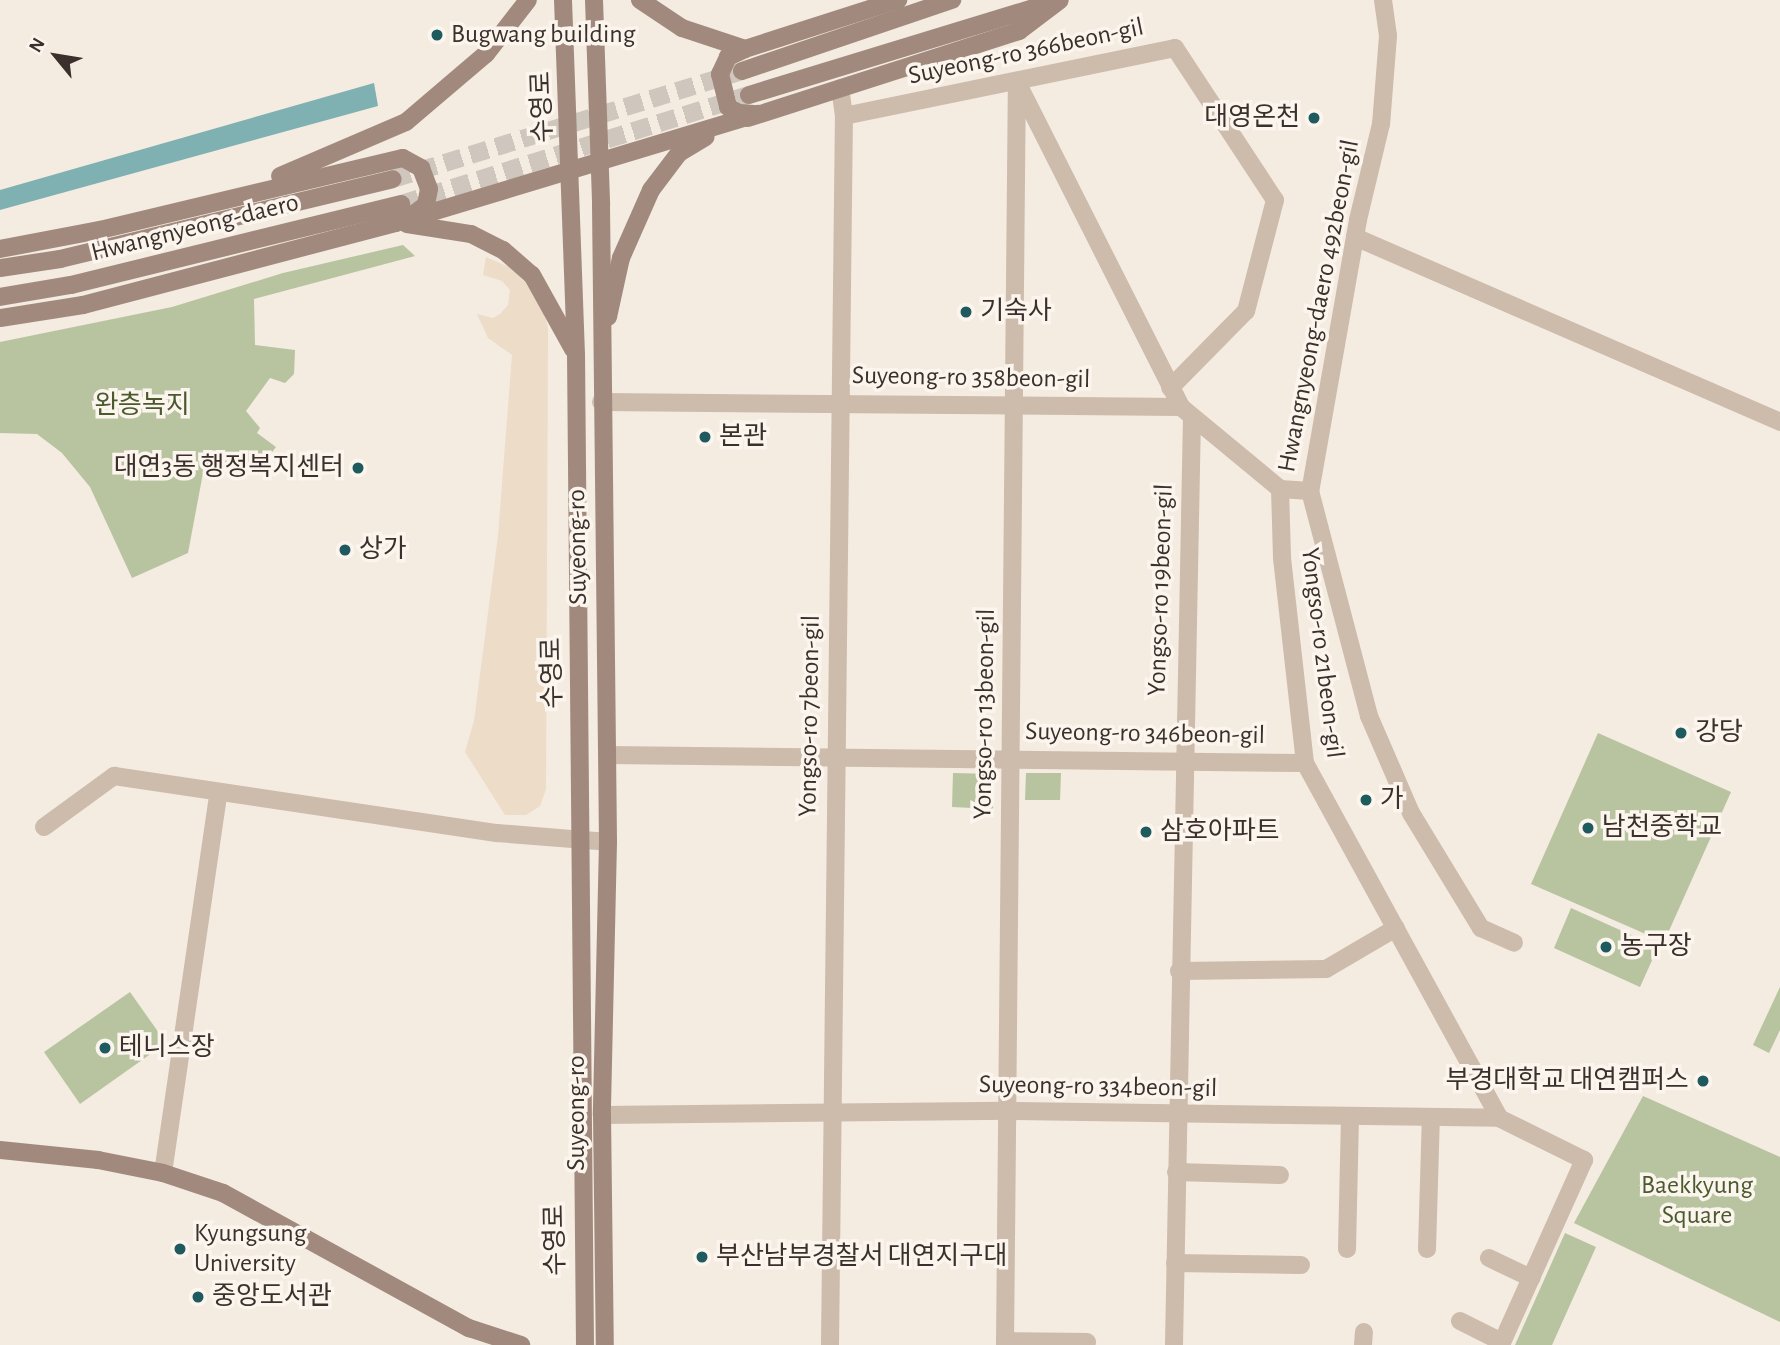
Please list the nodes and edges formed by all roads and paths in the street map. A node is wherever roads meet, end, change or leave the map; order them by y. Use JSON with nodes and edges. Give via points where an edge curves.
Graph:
{"nodes":[{"id":1,"x":528,"y":0,"type":"edge"},
{"id":2,"x":563,"y":0,"type":"edge"},
{"id":3,"x":594,"y":0,"type":"edge"},
{"id":4,"x":640,"y":0,"type":"edge"},
{"id":5,"x":898,"y":0,"type":"edge"},
{"id":6,"x":951,"y":0,"type":"edge"},
{"id":7,"x":1060,"y":0,"type":"edge"},
{"id":8,"x":1383,"y":0,"type":"edge"},
{"id":9,"x":855,"y":6,"type":"edge"},
{"id":10,"x":745,"y":49,"type":"junction"},
{"id":11,"x":742,"y":71,"type":"tunnel mouth"},
{"id":12,"x":1017,"y":83,"type":"junction"},
{"id":13,"x":840,"y":88,"type":"junction"},
{"id":14,"x":749,"y":95,"type":"tunnel mouth"},
{"id":15,"x":758,"y":114,"type":"junction"},
{"id":16,"x":844,"y":117,"type":"junction"},
{"id":17,"x":600,"y":165,"type":"junction"},
{"id":18,"x":572,"y":172,"type":"junction"},
{"id":19,"x":393,"y":179,"type":"tunnel mouth"},
{"id":20,"x":401,"y":204,"type":"tunnel mouth"},
{"id":21,"x":396,"y":223,"type":"junction"},
{"id":22,"x":100,"y":230,"type":"junction"},
{"id":23,"x":1355,"y":237,"type":"junction"},
{"id":24,"x":0,"y":249,"type":"edge"},
{"id":25,"x":0,"y":268,"type":"edge"},
{"id":26,"x":0,"y":297,"type":"edge"},
{"id":27,"x":0,"y":318,"type":"edge"},
{"id":28,"x":576,"y":354,"type":"junction"},
{"id":29,"x":600,"y":355,"type":"junction"},
{"id":30,"x":1170,"y":388,"type":"junction"},
{"id":31,"x":601,"y":402,"type":"junction"},
{"id":32,"x":841,"y":403,"type":"junction"},
{"id":33,"x":1014,"y":405,"type":"junction"},
{"id":34,"x":1187,"y":413,"type":"junction"},
{"id":35,"x":1780,"y":422,"type":"edge"},
{"id":36,"x":1280,"y":489,"type":"junction"},
{"id":37,"x":1310,"y":491,"type":"junction"},
{"id":38,"x":607,"y":755,"type":"junction"},
{"id":39,"x":835,"y":756,"type":"junction"},
{"id":40,"x":1011,"y":758,"type":"junction"},
{"id":41,"x":1183,"y":761,"type":"junction"},
{"id":42,"x":1306,"y":762,"type":"junction"},
{"id":43,"x":218,"y":794,"type":"junction"},
{"id":44,"x":44,"y":827,"type":"dead end"},
{"id":45,"x":582,"y":840,"type":"junction"},
{"id":46,"x":608,"y":842,"type":"junction"},
{"id":47,"x":1396,"y":928,"type":"junction"},
{"id":48,"x":1514,"y":943,"type":"dead end"},
{"id":49,"x":1180,"y":971,"type":"junction"},
{"id":50,"x":1008,"y":1111,"type":"junction"},
{"id":51,"x":830,"y":1112,"type":"junction"},
{"id":52,"x":602,"y":1115,"type":"junction"},
{"id":53,"x":1177,"y":1115,"type":"junction"},
{"id":54,"x":1350,"y":1116,"type":"junction"},
{"id":55,"x":1431,"y":1117,"type":"junction"},
{"id":56,"x":1499,"y":1118,"type":"junction"},
{"id":57,"x":0,"y":1150,"type":"edge"},
{"id":58,"x":1176,"y":1172,"type":"junction"},
{"id":59,"x":163,"y":1173,"type":"junction"},
{"id":60,"x":1280,"y":1175,"type":"dead end"},
{"id":61,"x":1347,"y":1249,"type":"dead end"},
{"id":62,"x":1427,"y":1249,"type":"dead end"},
{"id":63,"x":1489,"y":1258,"type":"dead end"},
{"id":64,"x":1175,"y":1263,"type":"junction"},
{"id":65,"x":1301,"y":1265,"type":"dead end"},
{"id":66,"x":1531,"y":1278,"type":"junction"},
{"id":67,"x":1461,"y":1321,"type":"dead end"},
{"id":68,"x":1087,"y":1342,"type":"dead end"},
{"id":69,"x":1005,"y":1343,"type":"edge"},
{"id":70,"x":1501,"y":1343,"type":"edge"},
{"id":71,"x":521,"y":1345,"type":"edge"},
{"id":72,"x":585,"y":1345,"type":"edge"},
{"id":73,"x":605,"y":1345,"type":"edge"},
{"id":74,"x":830,"y":1345,"type":"edge"},
{"id":75,"x":1174,"y":1345,"type":"edge"}],
"edges":[{"from":1,"to":22,"type":"main road","via":[[486,54],[406,122],[290,173]]},
{"from":2,"to":18,"type":"main road","name":"수영로"},
{"from":3,"to":17,"type":"main road","name":"Suyeong-ro"},
{"from":4,"to":10,"type":"main road","via":[[682,28]]},
{"from":5,"to":9,"type":"main road"},
{"from":6,"to":11,"type":"main road"},
{"from":7,"to":13,"type":"main road","via":[[1019,31]]},
{"from":7,"to":14,"type":"main road"},
{"from":8,"to":23,"type":"street","name":"Hwangnyeong-daero 492beon-gil","via":[[1388,36],[1381,124]]},
{"from":9,"to":10,"type":"main road"},
{"from":10,"to":15,"type":"main road","via":[[728,57],[720,74],[728,107]]},
{"from":12,"to":16,"type":"street","name":"Suyeong-ro 366beon-gil"},
{"from":12,"to":30,"type":"street"},
{"from":12,"to":30,"type":"street","name":"Suyeong-ro 366beon-gil","via":[[1175,48],[1275,200],[1246,311]]},
{"from":12,"to":33,"type":"street","name":"Yongso-ro 13beon-gil"},
{"from":13,"to":15,"type":"main road"},
{"from":13,"to":16,"type":"street","name":"Yongso-ro 7beon-gil"},
{"from":15,"to":17,"type":"main road"},
{"from":15,"to":29,"type":"main road","via":[[679,153],[657,180],[621,257]]},
{"from":16,"to":32,"type":"street","name":"Yongso-ro 7beon-gil"},
{"from":17,"to":18,"type":"main road"},
{"from":17,"to":29,"type":"main road","name":"Suyeong-ro"},
{"from":18,"to":21,"type":"main road"},
{"from":18,"to":28,"type":"main road","name":"수영로"},
{"from":19,"to":25,"type":"main road","name":"Hwangnyeong-daero","via":[[60,259]]},
{"from":20,"to":26,"type":"main road","name":"Hwangnyeong-daero","via":[[71,285]]},
{"from":21,"to":22,"type":"main road","via":[[419,210],[429,198],[421,168],[404,158]]},
{"from":21,"to":27,"type":"main road","via":[[83,305]]},
{"from":21,"to":28,"type":"main road","via":[[471,234],[503,250],[532,275]]},
{"from":22,"to":24,"type":"main road"},
{"from":23,"to":35,"type":"street"},
{"from":23,"to":37,"type":"street","name":"Hwangnyeong-daero 492beon-gil"},
{"from":28,"to":45,"type":"main road","name":"수영로"},
{"from":29,"to":31,"type":"main road","name":"Suyeong-ro"},
{"from":30,"to":34,"type":"street"},
{"from":31,"to":32,"type":"street","name":"Suyeong-ro 358beon-gil"},
{"from":31,"to":38,"type":"main road","name":"Suyeong-ro"},
{"from":32,"to":33,"type":"street","name":"Suyeong-ro 358beon-gil"},
{"from":32,"to":39,"type":"street","name":"Yongso-ro 7beon-gil"},
{"from":33,"to":34,"type":"street","name":"Suyeong-ro 358beon-gil"},
{"from":33,"to":40,"type":"street","name":"Yongso-ro 13beon-gil"},
{"from":34,"to":36,"type":"street"},
{"from":34,"to":41,"type":"street","name":"Yongso-ro 19beon-gil"},
{"from":36,"to":37,"type":"street"},
{"from":36,"to":42,"type":"street","name":"Yongso-ro 21beon-gil","via":[[1282,558]]},
{"from":37,"to":48,"type":"street","name":"Hwangnyeong-daero 492beon-gil","via":[[1369,716],[1411,813],[1480,928]]},
{"from":38,"to":39,"type":"street","name":"Suyeong-ro 346beon-gil"},
{"from":38,"to":46,"type":"main road","name":"Suyeong-ro"},
{"from":39,"to":40,"type":"street","name":"Suyeong-ro 346beon-gil"},
{"from":39,"to":51,"type":"street","name":"Yongso-ro 7beon-gil"},
{"from":40,"to":41,"type":"street","name":"Suyeong-ro 346beon-gil"},
{"from":40,"to":50,"type":"street","name":"Yongso-ro 13beon-gil"},
{"from":41,"to":42,"type":"street","name":"Suyeong-ro 346beon-gil"},
{"from":41,"to":49,"type":"street","name":"Yongso-ro 19beon-gil"},
{"from":42,"to":47,"type":"street","name":"Yongso-ro 21beon-gil"},
{"from":43,"to":44,"type":"street","via":[[114,776]]},
{"from":43,"to":45,"type":"street"},
{"from":43,"to":59,"type":"street"},
{"from":45,"to":46,"type":"street"},
{"from":45,"to":72,"type":"main road","name":"수영로"},
{"from":46,"to":52,"type":"main road","name":"Suyeong-ro"},
{"from":47,"to":49,"type":"street","via":[[1326,969]]},
{"from":47,"to":56,"type":"street","name":"Yongso-ro 21beon-gil"},
{"from":49,"to":53,"type":"street","name":"Yongso-ro 19beon-gil"},
{"from":50,"to":51,"type":"street","name":"Suyeong-ro 334beon-gil"},
{"from":50,"to":53,"type":"street","name":"Suyeong-ro 334beon-gil"},
{"from":50,"to":69,"type":"street","name":"Yongso-ro 13beon-gil"},
{"from":51,"to":52,"type":"street","name":"Suyeong-ro 334beon-gil"},
{"from":51,"to":74,"type":"street","name":"Yongso-ro 7beon-gil"},
{"from":52,"to":73,"type":"main road","name":"Suyeong-ro"},
{"from":53,"to":54,"type":"street","name":"Suyeong-ro 334beon-gil"},
{"from":53,"to":58,"type":"street","name":"Yongso-ro 19beon-gil"},
{"from":54,"to":55,"type":"street","name":"Suyeong-ro 334beon-gil"},
{"from":54,"to":61,"type":"street"},
{"from":55,"to":56,"type":"street","name":"Suyeong-ro 334beon-gil"},
{"from":55,"to":62,"type":"street"},
{"from":56,"to":66,"type":"street","name":"Suyeong-ro 334beon-gil","via":[[1584,1160]]},
{"from":57,"to":59,"type":"main road","via":[[98,1160]]},
{"from":58,"to":60,"type":"street"},
{"from":58,"to":64,"type":"street","name":"Yongso-ro 19beon-gil"},
{"from":59,"to":71,"type":"main road","via":[[223,1193],[469,1328]]},
{"from":63,"to":66,"type":"street"},
{"from":64,"to":65,"type":"street"},
{"from":64,"to":75,"type":"street","name":"Yongso-ro 19beon-gil"},
{"from":66,"to":70,"type":"street"},
{"from":67,"to":70,"type":"street"},
{"from":68,"to":69,"type":"street"}]}
